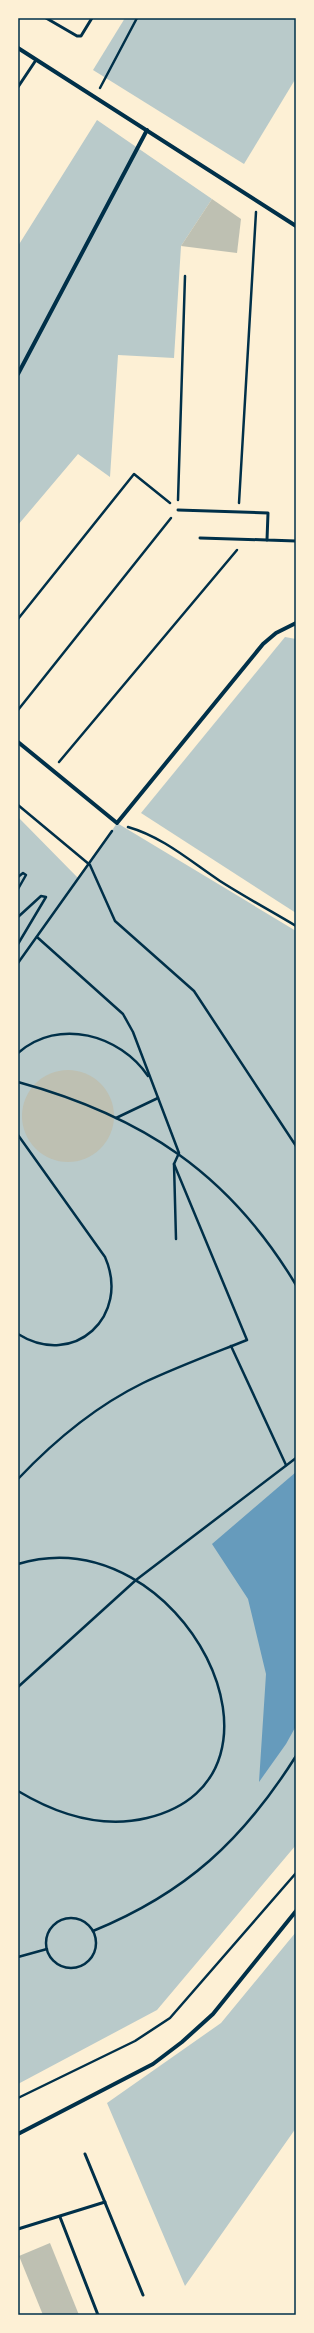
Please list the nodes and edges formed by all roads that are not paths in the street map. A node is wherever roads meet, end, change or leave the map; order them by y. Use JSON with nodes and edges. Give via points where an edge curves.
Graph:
{"nodes":[{"id":1,"x":46,"y":18,"type":"edge"},
{"id":2,"x":92,"y":18,"type":"edge"},
{"id":3,"x":18,"y":48,"type":"edge"},
{"id":4,"x":36,"y":60,"type":"junction"},
{"id":5,"x":18,"y":87,"type":"edge"},
{"id":6,"x":147,"y":130,"type":"junction"},
{"id":7,"x":296,"y":226,"type":"edge"},
{"id":8,"x":18,"y":374,"type":"edge"},
{"id":9,"x":178,"y":510,"type":"road end"},
{"id":10,"x":200,"y":538,"type":"dead end"},
{"id":11,"x":267,"y":540,"type":"junction"},
{"id":12,"x":296,"y":541,"type":"edge"},
{"id":13,"x":296,"y":623,"type":"edge"},
{"id":14,"x":18,"y":742,"type":"edge"},
{"id":15,"x":296,"y":1911,"type":"edge"},
{"id":16,"x":18,"y":2134,"type":"edge"},
{"id":17,"x":85,"y":2154,"type":"dead end"},
{"id":18,"x":105,"y":2202,"type":"junction"},
{"id":19,"x":60,"y":2217,"type":"junction"},
{"id":20,"x":18,"y":2230,"type":"edge"},
{"id":21,"x":143,"y":2295,"type":"dead end"},
{"id":22,"x":98,"y":2315,"type":"edge"}],
"edges":[{"from":1,"to":2,"type":"lane","via":[[81,36]]},
{"from":3,"to":4,"type":"street"},
{"from":4,"to":5,"type":"lane"},
{"from":4,"to":6,"type":"street"},
{"from":6,"to":7,"type":"street"},
{"from":6,"to":8,"type":"street"},
{"from":9,"to":11,"type":"lane","via":[[268,513]]},
{"from":10,"to":11,"type":"lane"},
{"from":11,"to":12,"type":"lane"},
{"from":13,"to":14,"type":"street","via":[[276,633],[263,644],[117,823]]},
{"from":15,"to":16,"type":"street","via":[[213,2014],[182,2042],[153,2064]]},
{"from":17,"to":18,"type":"lane"},
{"from":18,"to":19,"type":"lane"},
{"from":18,"to":21,"type":"lane"},
{"from":19,"to":20,"type":"lane"},
{"from":19,"to":22,"type":"lane"}]}
